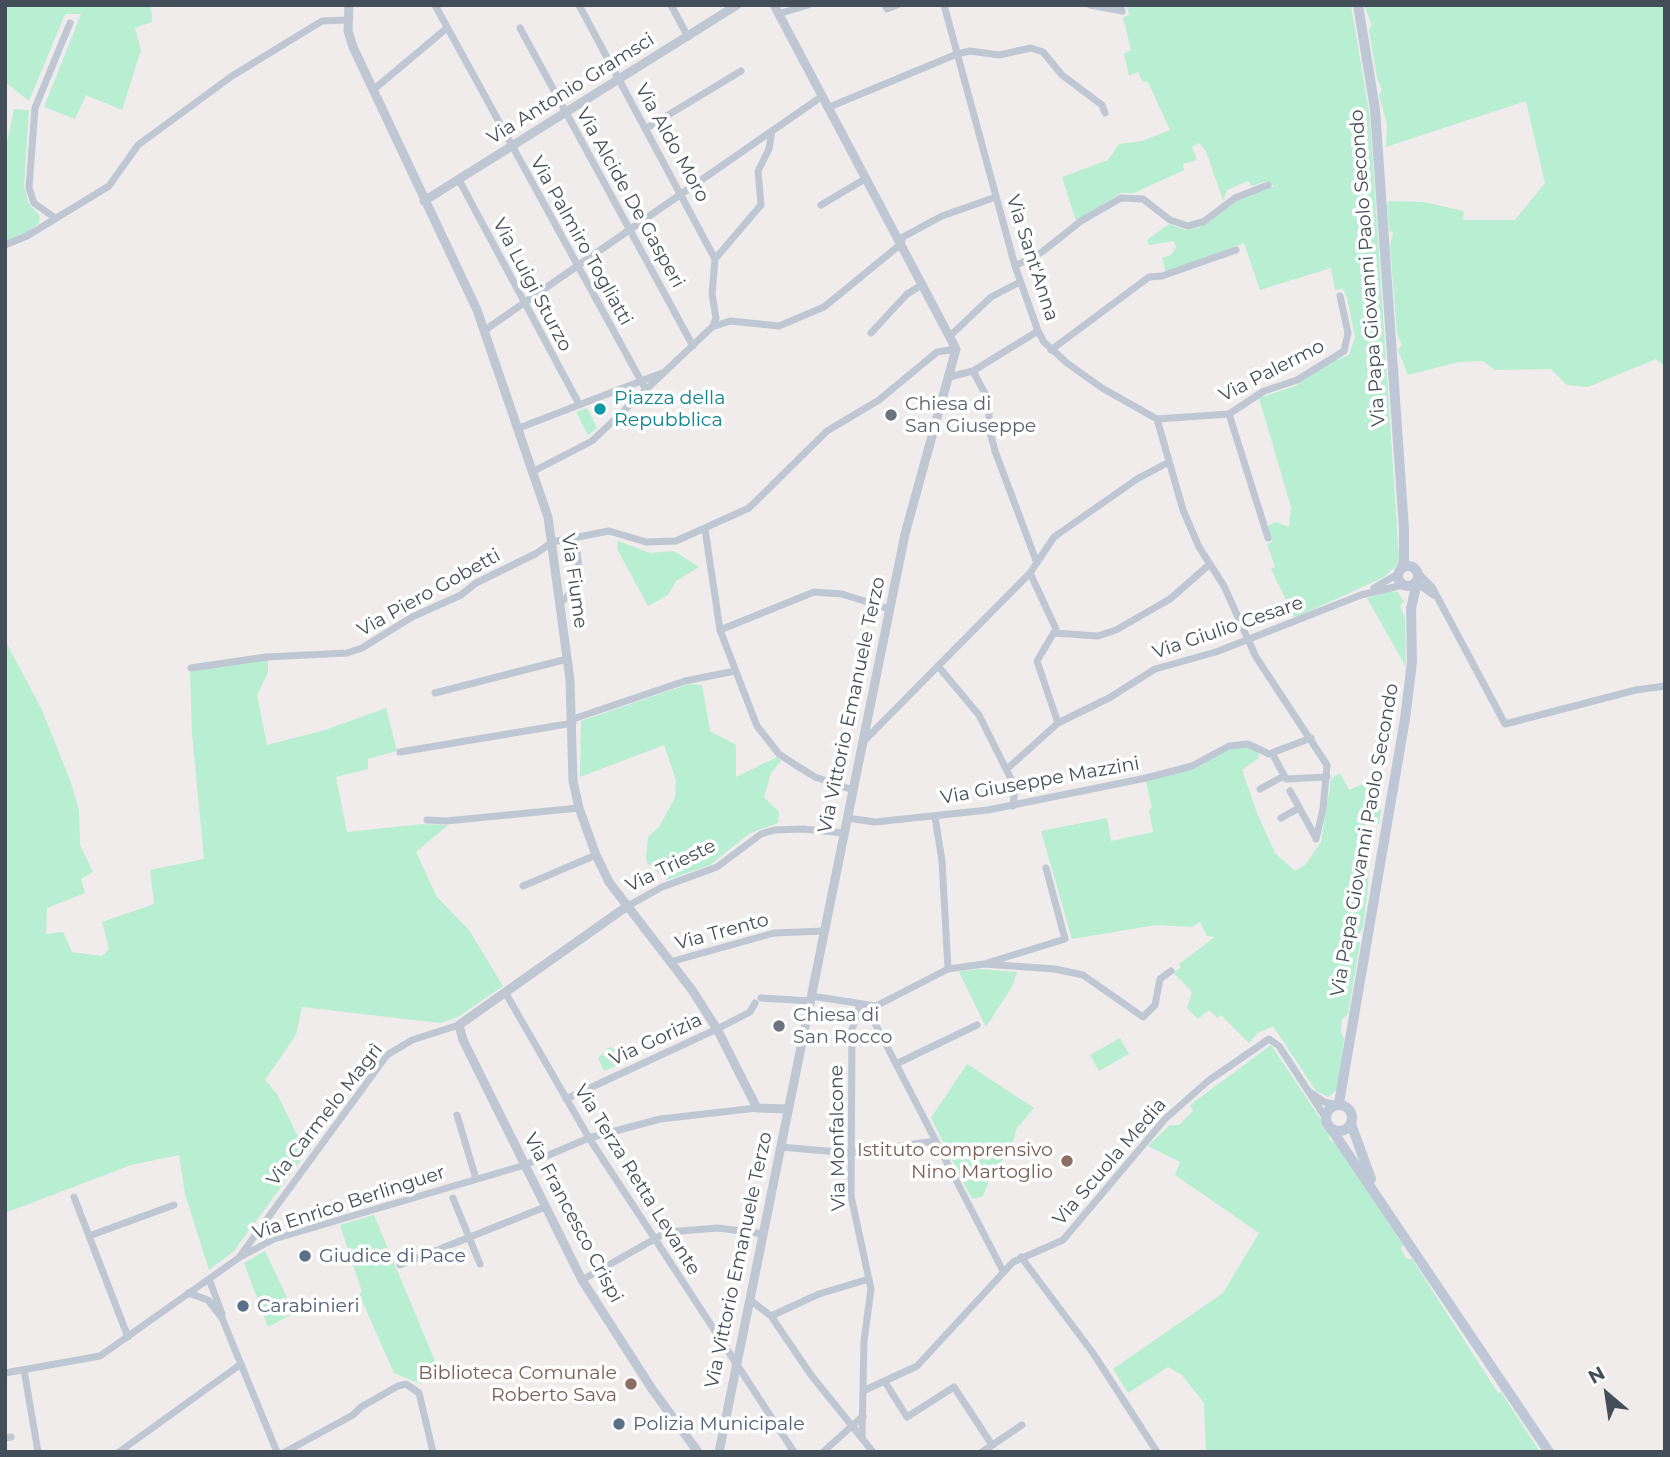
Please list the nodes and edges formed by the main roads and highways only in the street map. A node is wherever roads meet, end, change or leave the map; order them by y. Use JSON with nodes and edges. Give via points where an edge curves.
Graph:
{"nodes":[{"id":1,"x":1358,"y":5,"type":"edge"},
{"id":2,"x":1405,"y":529,"type":"junction"},
{"id":3,"x":1399,"y":572,"type":"junction"},
{"id":4,"x":1413,"y":580,"type":"junction"},
{"id":5,"x":1341,"y":1106,"type":"junction"},
{"id":6,"x":1329,"y":1124,"type":"junction"},
{"id":7,"x":1351,"y":1124,"type":"junction"},
{"id":8,"x":1385,"y":1205,"type":"junction"},
{"id":9,"x":1549,"y":1452,"type":"edge"}],
"edges":[{"from":1,"to":2,"type":"main road","name":"Via Papa Giovanni Paolo Secondo","via":[[1375,109]]},
{"from":2,"to":3,"type":"main road"},
{"from":2,"to":4,"type":"main road"},
{"from":3,"to":4,"type":"main road"},
{"from":3,"to":4,"type":"main road","via":[[1408,566]]},
{"from":4,"to":5,"type":"main road","name":"Via Papa Giovanni Paolo Secondo","via":[[1408,700]]},
{"from":5,"to":6,"type":"main road","via":[[1328,1112]]},
{"from":5,"to":7,"type":"main road","name":"Via Papa Giovanni Paolo Secondo"},
{"from":6,"to":7,"type":"main road","via":[[1339,1133]]},
{"from":6,"to":8,"type":"main road"},
{"from":7,"to":8,"type":"main road","name":"Via Papa Giovanni Paolo Secondo"},
{"from":8,"to":9,"type":"main road"}]}
